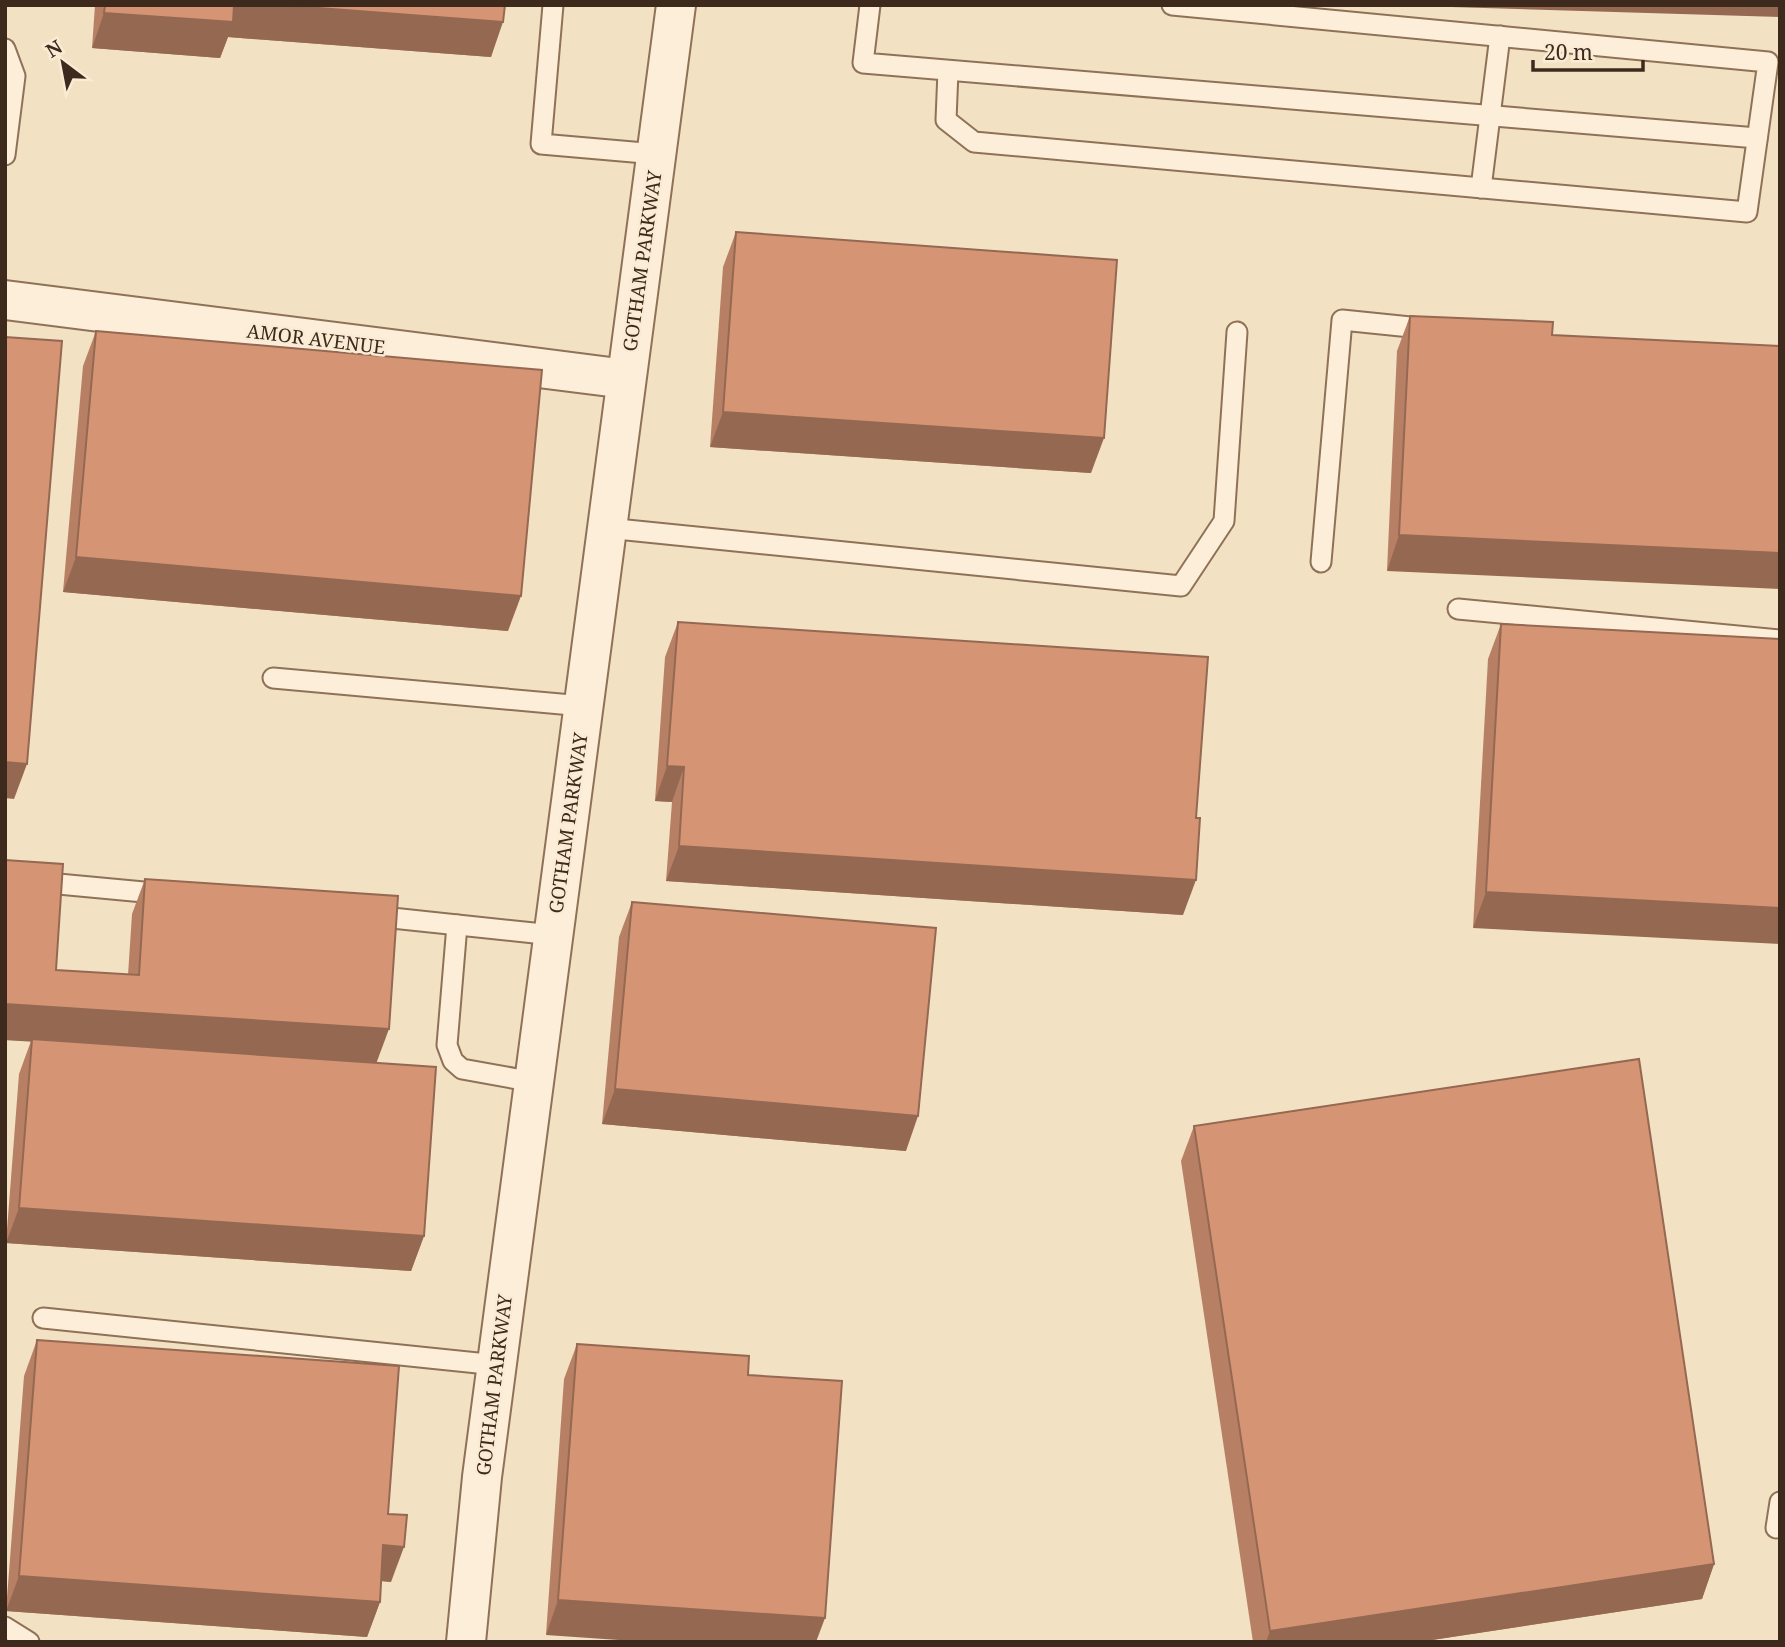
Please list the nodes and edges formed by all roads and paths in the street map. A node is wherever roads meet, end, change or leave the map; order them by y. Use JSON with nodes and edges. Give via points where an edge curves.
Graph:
{"nodes":[{"id":1,"x":553,"y":5,"type":"edge"},
{"id":2,"x":676,"y":5,"type":"edge"},
{"id":3,"x":870,"y":5,"type":"edge"},
{"id":4,"x":1172,"y":5,"type":"edge"},
{"id":5,"x":1500,"y":36,"type":"junction"},
{"id":6,"x":5,"y":49,"type":"edge"},
{"id":7,"x":948,"y":71,"type":"junction"},
{"id":8,"x":1489,"y":116,"type":"junction"},
{"id":9,"x":1757,"y":138,"type":"junction"},
{"id":10,"x":656,"y":154,"type":"junction"},
{"id":11,"x":5,"y":155,"type":"edge"},
{"id":12,"x":1481,"y":188,"type":"junction"},
{"id":13,"x":5,"y":300,"type":"edge"},
{"id":14,"x":1453,"y":331,"type":"edge"},
{"id":15,"x":1237,"y":332,"type":"dead end"},
{"id":16,"x":626,"y":379,"type":"junction"},
{"id":17,"x":607,"y":528,"type":"junction"},
{"id":18,"x":1321,"y":562,"type":"dead end"},
{"id":19,"x":1458,"y":609,"type":"dead end"},
{"id":20,"x":1780,"y":640,"type":"edge"},
{"id":21,"x":273,"y":678,"type":"dead end"},
{"id":22,"x":583,"y":706,"type":"junction"},
{"id":23,"x":5,"y":879,"type":"edge"},
{"id":24,"x":181,"y":896,"type":"edge"},
{"id":25,"x":354,"y":914,"type":"edge"},
{"id":26,"x":457,"y":925,"type":"junction"},
{"id":27,"x":553,"y":935,"type":"junction"},
{"id":28,"x":534,"y":1083,"type":"junction"},
{"id":29,"x":43,"y":1318,"type":"dead end"},
{"id":30,"x":497,"y":1365,"type":"junction"},
{"id":31,"x":1780,"y":1502,"type":"edge"},
{"id":32,"x":1776,"y":1528,"type":"dead end"},
{"id":33,"x":5,"y":1627,"type":"edge"},
{"id":34,"x":29,"y":1642,"type":"edge"},
{"id":35,"x":466,"y":1642,"type":"edge"}],
"edges":[{"from":1,"to":10,"type":"lane","via":[[541,144]]},
{"from":2,"to":10,"type":"street","name":"GOTHAM PARKWAY"},
{"from":3,"to":7,"type":"lane","via":[[863,64]]},
{"from":4,"to":5,"type":"lane"},
{"from":5,"to":8,"type":"lane"},
{"from":5,"to":9,"type":"lane","via":[[1768,62]]},
{"from":6,"to":11,"type":"lane","via":[[15,76]]},
{"from":7,"to":8,"type":"lane"},
{"from":7,"to":12,"type":"lane","via":[[946,120],[974,142]]},
{"from":8,"to":9,"type":"lane"},
{"from":8,"to":12,"type":"lane"},
{"from":9,"to":12,"type":"lane","via":[[1746,212]]},
{"from":10,"to":16,"type":"street","name":"GOTHAM PARKWAY"},
{"from":13,"to":16,"type":"street","name":"AMOR AVENUE"},
{"from":14,"to":18,"type":"lane","via":[[1342,320]]},
{"from":15,"to":17,"type":"lane","via":[[1224,521],[1181,586]]},
{"from":16,"to":17,"type":"street","name":"GOTHAM PARKWAY"},
{"from":17,"to":22,"type":"street","name":"GOTHAM PARKWAY"},
{"from":19,"to":20,"type":"lane"},
{"from":21,"to":22,"type":"lane"},
{"from":22,"to":27,"type":"street","name":"GOTHAM PARKWAY"},
{"from":23,"to":24,"type":"lane"},
{"from":25,"to":26,"type":"lane"},
{"from":26,"to":27,"type":"lane"},
{"from":26,"to":28,"type":"lane","via":[[447,1045],[453,1061],[462,1069]]},
{"from":27,"to":28,"type":"street","name":"GOTHAM PARKWAY"},
{"from":28,"to":30,"type":"street","name":"GOTHAM PARKWAY"},
{"from":29,"to":30,"type":"lane"},
{"from":30,"to":35,"type":"street","name":"GOTHAM PARKWAY"},
{"from":31,"to":32,"type":"lane"},
{"from":33,"to":34,"type":"lane"}]}
